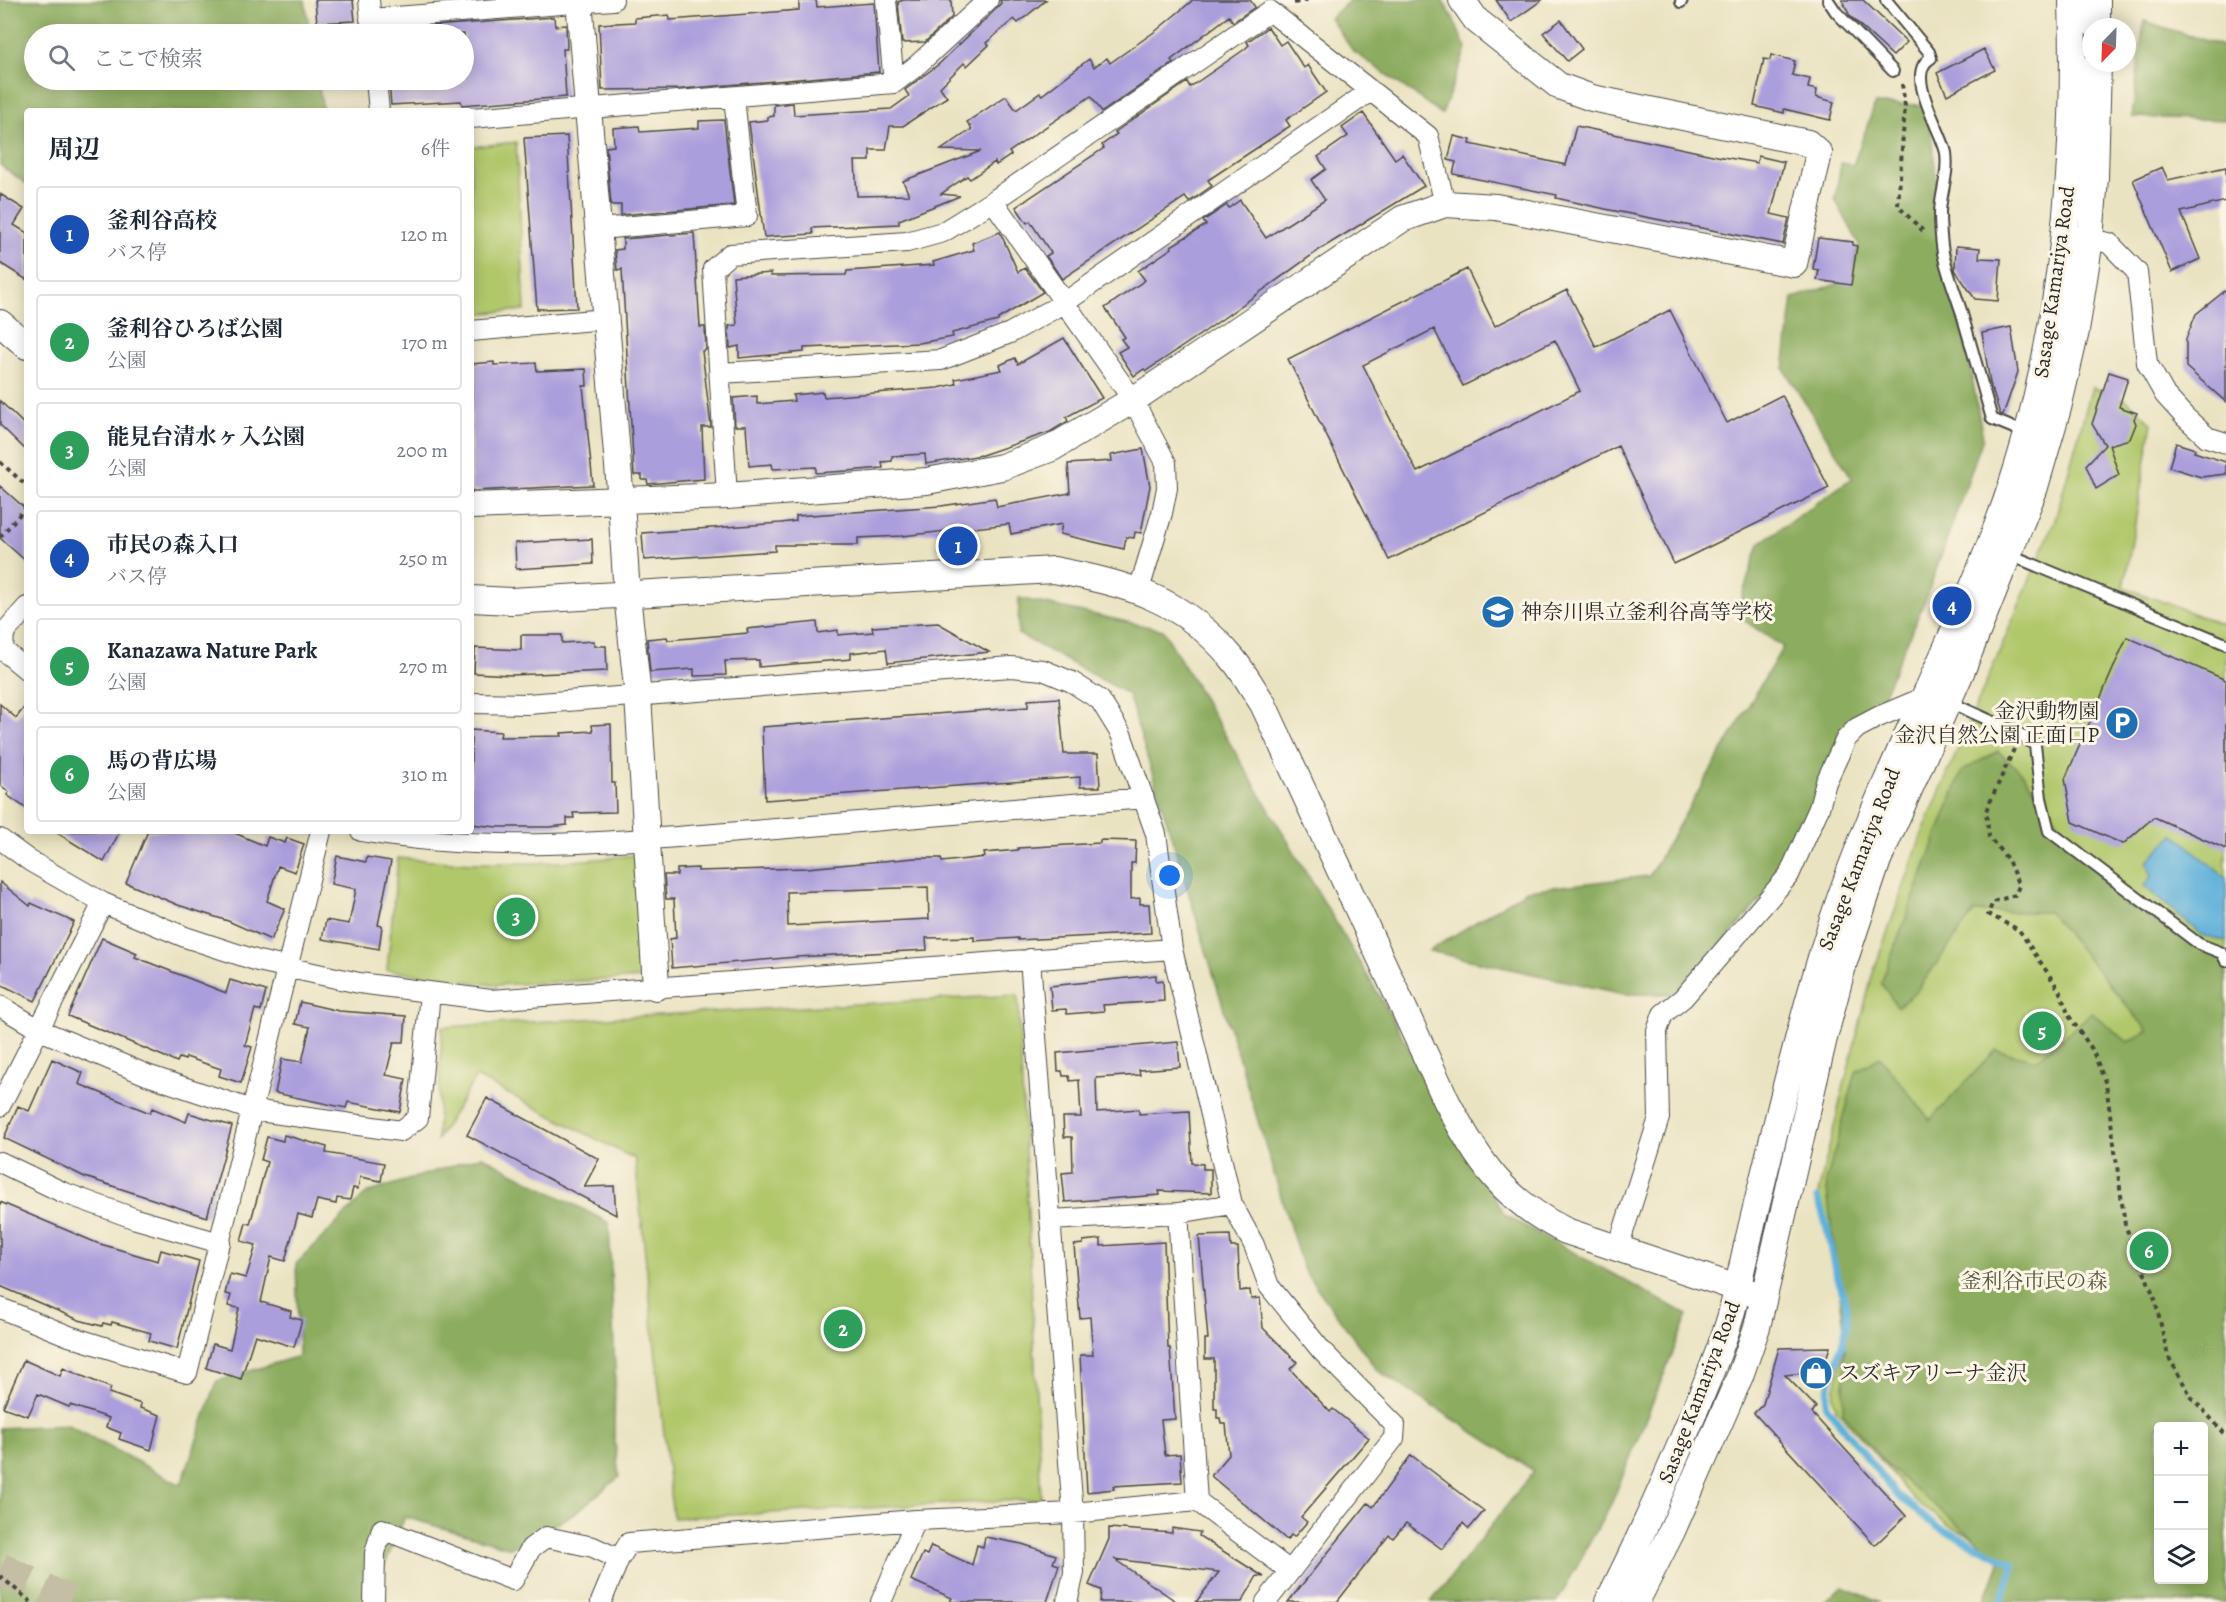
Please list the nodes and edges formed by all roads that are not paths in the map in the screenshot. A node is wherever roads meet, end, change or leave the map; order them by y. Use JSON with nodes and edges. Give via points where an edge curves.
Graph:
{"nodes":[{"id":1,"x":613,"y":0,"type":"edge"},
{"id":2,"x":886,"y":0,"type":"edge"},
{"id":3,"x":988,"y":0,"type":"edge"},
{"id":4,"x":1462,"y":0,"type":"edge"},
{"id":5,"x":1828,"y":0,"type":"edge"},
{"id":6,"x":1886,"y":0,"type":"edge"},
{"id":7,"x":2072,"y":0,"type":"edge"},
{"id":8,"x":2097,"y":0,"type":"edge"},
{"id":9,"x":579,"y":1,"type":"edge"},
{"id":10,"x":370,"y":18,"type":"edge"},
{"id":11,"x":2097,"y":18,"type":"edge"},
{"id":12,"x":1893,"y":71,"type":"road end"},
{"id":13,"x":2098,"y":72,"type":"edge"},
{"id":14,"x":894,"y":83,"type":"junction"},
{"id":15,"x":377,"y":90,"type":"edge"},
{"id":16,"x":1369,"y":92,"type":"junction"},
{"id":17,"x":735,"y":98,"type":"junction"},
{"id":18,"x":379,"y":108,"type":"edge"},
{"id":19,"x":589,"y":108,"type":"junction"},
{"id":20,"x":474,"y":118,"type":"edge"},
{"id":21,"x":993,"y":201,"type":"junction"},
{"id":22,"x":1445,"y":204,"type":"junction"},
{"id":23,"x":599,"y":229,"type":"junction"},
{"id":24,"x":2065,"y":234,"type":"junction"},
{"id":25,"x":2090,"y":239,"type":"junction"},
{"id":26,"x":1064,"y":303,"type":"junction"},
{"id":27,"x":605,"y":319,"type":"junction"},
{"id":28,"x":0,"y":323,"type":"edge"},
{"id":29,"x":474,"y":331,"type":"edge"},
{"id":30,"x":24,"y":343,"type":"edge"},
{"id":31,"x":720,"y":373,"type":"junction"},
{"id":32,"x":1133,"y":400,"type":"junction"},
{"id":33,"x":2027,"y":433,"type":"junction"},
{"id":34,"x":2226,"y":443,"type":"edge"},
{"id":35,"x":727,"y":496,"type":"junction"},
{"id":36,"x":621,"y":502,"type":"junction"},
{"id":37,"x":474,"y":506,"type":"edge"},
{"id":38,"x":1999,"y":550,"type":"junction"},
{"id":39,"x":1139,"y":590,"type":"junction"},
{"id":40,"x":627,"y":595,"type":"junction"},
{"id":41,"x":474,"y":599,"type":"edge"},
{"id":42,"x":24,"y":610,"type":"edge"},
{"id":43,"x":2226,"y":644,"type":"edge"},
{"id":44,"x":24,"y":668,"type":"edge"},
{"id":45,"x":638,"y":696,"type":"junction"},
{"id":46,"x":1923,"y":698,"type":"junction"},
{"id":47,"x":1948,"y":701,"type":"junction"},
{"id":48,"x":474,"y":703,"type":"edge"},
{"id":49,"x":1144,"y":798,"type":"junction"},
{"id":50,"x":320,"y":834,"type":"edge"},
{"id":51,"x":380,"y":834,"type":"edge"},
{"id":52,"x":0,"y":838,"type":"edge"},
{"id":53,"x":647,"y":840,"type":"junction"},
{"id":54,"x":104,"y":903,"type":"junction"},
{"id":55,"x":1172,"y":949,"type":"junction"},
{"id":56,"x":1030,"y":959,"type":"junction"},
{"id":57,"x":2226,"y":961,"type":"edge"},
{"id":58,"x":288,"y":969,"type":"junction"},
{"id":59,"x":656,"y":987,"type":"junction"},
{"id":60,"x":429,"y":993,"type":"junction"},
{"id":61,"x":0,"y":1006,"type":"edge"},
{"id":62,"x":40,"y":1030,"type":"junction"},
{"id":63,"x":0,"y":1106,"type":"edge"},
{"id":64,"x":252,"y":1110,"type":"junction"},
{"id":65,"x":0,"y":1162,"type":"edge"},
{"id":66,"x":1232,"y":1204,"type":"junction"},
{"id":67,"x":1178,"y":1213,"type":"junction"},
{"id":68,"x":1050,"y":1220,"type":"junction"},
{"id":69,"x":220,"y":1243,"type":"junction"},
{"id":70,"x":1618,"y":1248,"type":"junction"},
{"id":71,"x":1738,"y":1288,"type":"junction"},
{"id":72,"x":1764,"y":1297,"type":"junction"},
{"id":73,"x":0,"y":1308,"type":"edge"},
{"id":74,"x":1197,"y":1501,"type":"junction"},
{"id":75,"x":1073,"y":1513,"type":"junction"},
{"id":76,"x":916,"y":1520,"type":"junction"},
{"id":77,"x":619,"y":1558,"type":"junction"},
{"id":78,"x":1290,"y":1571,"type":"junction"},
{"id":79,"x":374,"y":1602,"type":"edge"},
{"id":80,"x":601,"y":1602,"type":"edge"},
{"id":81,"x":881,"y":1602,"type":"edge"},
{"id":82,"x":1067,"y":1602,"type":"edge"},
{"id":83,"x":1266,"y":1602,"type":"edge"},
{"id":84,"x":1608,"y":1602,"type":"edge"},
{"id":85,"x":1636,"y":1602,"type":"edge"}],
"edges":[{"from":1,"to":9,"type":"street"},
{"from":2,"to":14,"type":"street"},
{"from":3,"to":14,"type":"street"},
{"from":4,"to":22,"type":"street","via":[[1476,20],[1559,86],[1592,98],[1808,143],[1819,153],[1794,264],[1496,207]]},
{"from":5,"to":12,"type":"lane"},
{"from":6,"to":33,"type":"lane","via":[[1931,58],[1920,68],[1923,92],[1946,153],[1948,171],[1941,212],[1943,253],[1992,419]]},
{"from":7,"to":24,"type":"street","name":"Sasage Kamariya Road","via":[[2073,130]]},
{"from":8,"to":11,"type":"street"},
{"from":9,"to":10,"type":"street"},
{"from":9,"to":19,"type":"street"},
{"from":13,"to":25,"type":"street","name":"Sasage Kamariya Road"},
{"from":14,"to":17,"type":"street"},
{"from":15,"to":18,"type":"street"},
{"from":16,"to":21,"type":"street","via":[[1270,11]]},
{"from":16,"to":22,"type":"street","via":[[1428,136]]},
{"from":16,"to":26,"type":"street"},
{"from":17,"to":19,"type":"street"},
{"from":17,"to":23,"type":"street","via":[[747,216]]},
{"from":19,"to":20,"type":"street"},
{"from":19,"to":23,"type":"street"},
{"from":21,"to":26,"type":"street"},
{"from":21,"to":31,"type":"street","via":[[943,232],[907,242],[730,254],[713,269]]},
{"from":22,"to":32,"type":"street","via":[[1402,219]]},
{"from":23,"to":27,"type":"street"},
{"from":24,"to":25,"type":"street"},
{"from":24,"to":33,"type":"street","name":"Sasage Kamariya Road","via":[[2053,318]]},
{"from":25,"to":34,"type":"street","via":[[2109,243],[2137,272],[2147,363],[2165,395],[2207,437]]},
{"from":25,"to":38,"type":"street","name":"Sasage Kamariya Road","via":[[2076,331],[2058,408],[2034,490]]},
{"from":26,"to":31,"type":"street","via":[[1010,333],[941,360]]},
{"from":26,"to":32,"type":"street"},
{"from":27,"to":29,"type":"street"},
{"from":27,"to":36,"type":"street"},
{"from":28,"to":30,"type":"street"},
{"from":31,"to":35,"type":"street"},
{"from":32,"to":35,"type":"street","via":[[1052,448],[1002,466],[927,481]]},
{"from":32,"to":39,"type":"street","via":[[1166,463],[1167,488]]},
{"from":33,"to":38,"type":"street","name":"Sasage Kamariya Road","via":[[2011,486]]},
{"from":35,"to":36,"type":"street"},
{"from":36,"to":37,"type":"street"},
{"from":36,"to":40,"type":"street"},
{"from":38,"to":43,"type":"lane"},
{"from":38,"to":46,"type":"street","name":"Sasage Kamariya Road"},
{"from":38,"to":47,"type":"street","name":"Sasage Kamariya Road"},
{"from":39,"to":40,"type":"street","via":[[1054,570]]},
{"from":39,"to":70,"type":"street","via":[[1180,611],[1208,633],[1233,659],[1263,704],[1473,1151],[1508,1194],[1539,1218]]},
{"from":40,"to":41,"type":"street"},
{"from":40,"to":45,"type":"street"},
{"from":42,"to":44,"type":"street","via":[[4,633],[3,650]]},
{"from":45,"to":48,"type":"street","via":[[527,704]]},
{"from":45,"to":49,"type":"street","via":[[1011,667],[1043,670],[1100,700],[1121,734]]},
{"from":45,"to":53,"type":"street"},
{"from":46,"to":70,"type":"street","via":[[1857,728],[1846,740],[1789,875],[1683,998],[1663,1014],[1657,1031],[1659,1118]]},
{"from":46,"to":71,"type":"street","name":"Sasage Kamariya Road","via":[[1859,846],[1833,919],[1810,995]]},
{"from":47,"to":57,"type":"lane","via":[[2020,734],[2035,745],[2049,831],[2199,944],[2222,952]]},
{"from":47,"to":72,"type":"street","name":"Sasage Kamariya Road","via":[[1878,861],[1844,962]]},
{"from":49,"to":53,"type":"street"},
{"from":49,"to":55,"type":"street","via":[[1156,834]]},
{"from":50,"to":58,"type":"street"},
{"from":51,"to":53,"type":"street","via":[[488,845]]},
{"from":52,"to":54,"type":"street","via":[[30,861]]},
{"from":53,"to":59,"type":"street"},
{"from":54,"to":58,"type":"street","via":[[185,937]]},
{"from":54,"to":62,"type":"street"},
{"from":55,"to":56,"type":"street"},
{"from":55,"to":66,"type":"street"},
{"from":56,"to":59,"type":"street"},
{"from":56,"to":68,"type":"street"},
{"from":58,"to":60,"type":"street"},
{"from":58,"to":64,"type":"street"},
{"from":59,"to":60,"type":"street","via":[[491,1000]]},
{"from":60,"to":64,"type":"street","via":[[418,1118],[401,1131]]},
{"from":61,"to":62,"type":"street"},
{"from":62,"to":63,"type":"street"},
{"from":62,"to":64,"type":"street","via":[[147,1075]]},
{"from":64,"to":69,"type":"street"},
{"from":65,"to":69,"type":"street","via":[[136,1220]]},
{"from":66,"to":67,"type":"street"},
{"from":66,"to":78,"type":"street","via":[[1254,1245],[1269,1286],[1321,1350],[1395,1425],[1394,1438]]},
{"from":67,"to":68,"type":"street"},
{"from":67,"to":74,"type":"street"},
{"from":68,"to":75,"type":"street"},
{"from":69,"to":73,"type":"street","via":[[187,1373],[69,1336]]},
{"from":70,"to":71,"type":"street"},
{"from":71,"to":72,"type":"street"},
{"from":71,"to":84,"type":"street","name":"Sasage Kamariya Road","via":[[1721,1345],[1649,1521]]},
{"from":72,"to":85,"type":"street","name":"Sasage Kamariya Road","via":[[1740,1376],[1672,1531]]},
{"from":74,"to":75,"type":"street"},
{"from":74,"to":78,"type":"street"},
{"from":75,"to":76,"type":"street"},
{"from":75,"to":82,"type":"street","via":[[1074,1573]]},
{"from":76,"to":77,"type":"street","via":[[629,1543]]},
{"from":76,"to":81,"type":"street"},
{"from":77,"to":79,"type":"street","via":[[592,1547],[546,1537],[531,1548],[513,1580],[382,1529],[375,1553]]},
{"from":77,"to":80,"type":"street"},
{"from":78,"to":83,"type":"street"}]}
